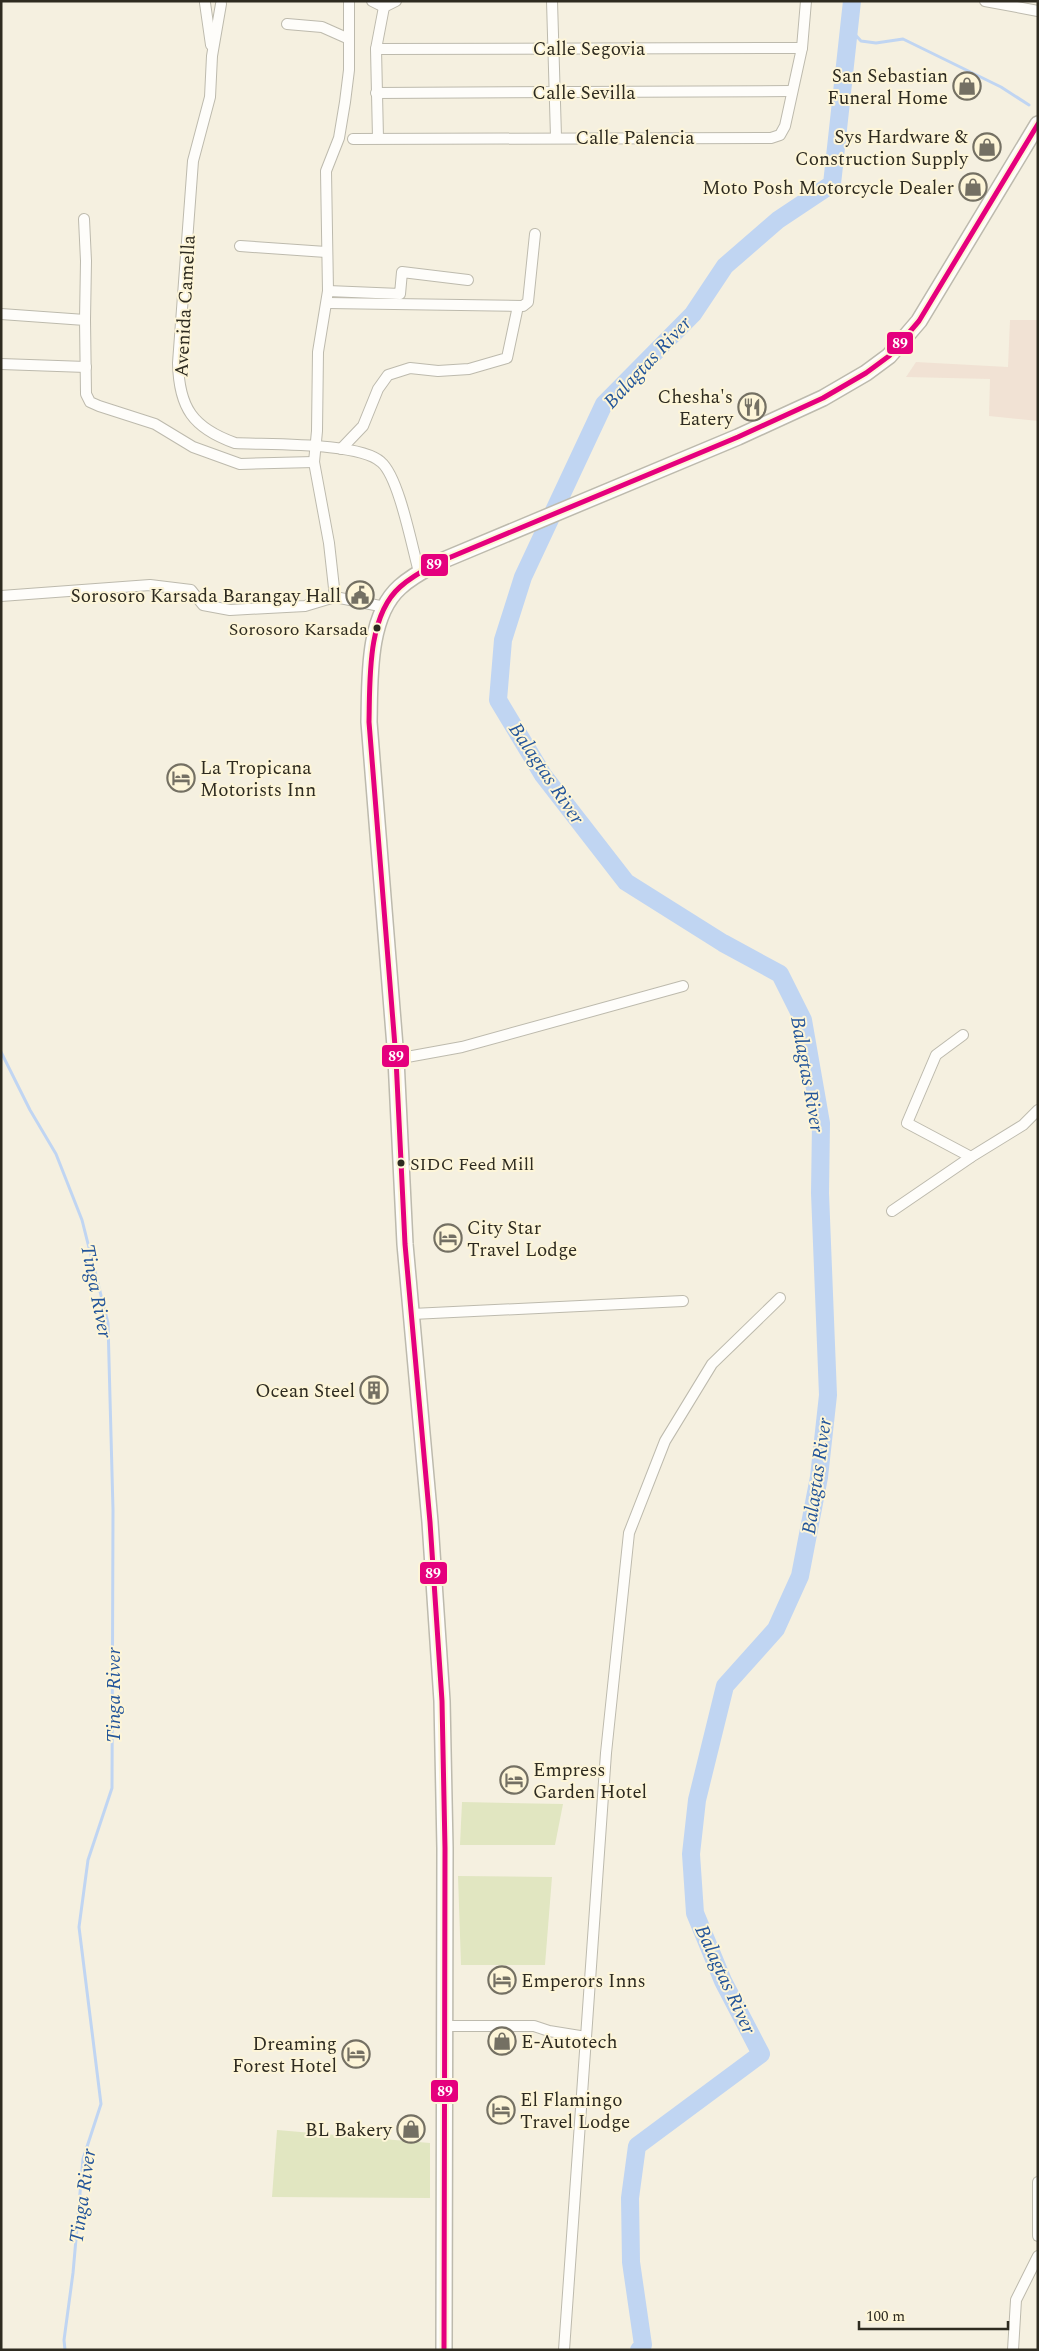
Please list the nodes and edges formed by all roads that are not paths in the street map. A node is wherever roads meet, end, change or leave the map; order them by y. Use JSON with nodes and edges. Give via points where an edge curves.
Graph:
{"nodes":[{"id":1,"x":349,"y":1,"type":"edge"},
{"id":2,"x":372,"y":1,"type":"edge"},
{"id":3,"x":396,"y":1,"type":"edge"},
{"id":4,"x":552,"y":1,"type":"edge"},
{"id":5,"x":806,"y":1,"type":"edge"},
{"id":6,"x":985,"y":1,"type":"edge"},
{"id":7,"x":204,"y":2,"type":"edge"},
{"id":8,"x":222,"y":3,"type":"edge"},
{"id":9,"x":384,"y":7,"type":"junction"},
{"id":10,"x":1038,"y":11,"type":"edge"},
{"id":11,"x":287,"y":24,"type":"dead end"},
{"id":12,"x":349,"y":39,"type":"junction"},
{"id":13,"x":555,"y":48,"type":"junction"},
{"id":14,"x":802,"y":48,"type":"junction"},
{"id":15,"x":376,"y":49,"type":"junction"},
{"id":16,"x":212,"y":56,"type":"junction"},
{"id":17,"x":792,"y":91,"type":"junction"},
{"id":18,"x":556,"y":92,"type":"junction"},
{"id":19,"x":376,"y":93,"type":"junction"},
{"id":20,"x":1038,"y":124,"type":"edge"},
{"id":21,"x":556,"y":136,"type":"junction"},
{"id":22,"x":353,"y":138,"type":"dead end"},
{"id":23,"x":378,"y":138,"type":"junction"},
{"id":24,"x":84,"y":220,"type":"dead end"},
{"id":25,"x":535,"y":234,"type":"dead end"},
{"id":26,"x":240,"y":246,"type":"dead end"},
{"id":27,"x":326,"y":252,"type":"junction"},
{"id":28,"x":468,"y":280,"type":"dead end"},
{"id":29,"x":328,"y":290,"type":"junction"},
{"id":30,"x":328,"y":304,"type":"junction"},
{"id":31,"x":518,"y":306,"type":"junction"},
{"id":32,"x":1,"y":314,"type":"edge"},
{"id":33,"x":85,"y":320,"type":"junction"},
{"id":34,"x":1,"y":364,"type":"edge"},
{"id":35,"x":86,"y":367,"type":"junction"},
{"id":36,"x":314,"y":447,"type":"junction"},
{"id":37,"x":341,"y":449,"type":"junction"},
{"id":38,"x":314,"y":462,"type":"junction"},
{"id":39,"x":420,"y":572,"type":"junction"},
{"id":40,"x":1,"y":596,"type":"edge"},
{"id":41,"x":335,"y":597,"type":"junction"},
{"id":42,"x":385,"y":607,"type":"junction"},
{"id":43,"x":683,"y":986,"type":"dead end"},
{"id":44,"x":963,"y":1035,"type":"dead end"},
{"id":45,"x":396,"y":1059,"type":"junction"},
{"id":46,"x":1038,"y":1110,"type":"edge"},
{"id":47,"x":971,"y":1157,"type":"junction"},
{"id":48,"x":892,"y":1211,"type":"dead end"},
{"id":49,"x":780,"y":1298,"type":"dead end"},
{"id":50,"x":683,"y":1301,"type":"dead end"},
{"id":51,"x":412,"y":1314,"type":"junction"},
{"id":52,"x":443,"y":2026,"type":"junction"},
{"id":53,"x":586,"y":2037,"type":"junction"},
{"id":54,"x":1038,"y":2182,"type":"edge"},
{"id":55,"x":1038,"y":2236,"type":"edge"},
{"id":56,"x":1038,"y":2256,"type":"edge"},
{"id":57,"x":444,"y":2350,"type":"edge"},
{"id":58,"x":564,"y":2350,"type":"edge"},
{"id":59,"x":1013,"y":2350,"type":"edge"}],
"edges":[{"from":1,"to":12,"type":"street"},
{"from":2,"to":9,"type":"street"},
{"from":3,"to":9,"type":"street"},
{"from":4,"to":13,"type":"street"},
{"from":5,"to":14,"type":"street","name":"Calle Palencia"},
{"from":6,"to":10,"type":"street"},
{"from":7,"to":8,"type":"street","via":[[213,6]]},
{"from":7,"to":16,"type":"street","name":"Avenida Camella"},
{"from":8,"to":16,"type":"street","name":"Avenida Camella"},
{"from":9,"to":15,"type":"street"},
{"from":11,"to":12,"type":"street","via":[[322,28]]},
{"from":12,"to":27,"type":"street","via":[[339,138],[326,171]]},
{"from":13,"to":14,"type":"street","name":"Calle Segovia"},
{"from":13,"to":15,"type":"street","name":"Calle Segovia"},
{"from":13,"to":18,"type":"street"},
{"from":14,"to":17,"type":"street","name":"Calle Palencia"},
{"from":15,"to":19,"type":"street"},
{"from":16,"to":36,"type":"street","name":"Avenida Camella","via":[[210,97],[193,161],[179,387],[193,417],[205,430],[219,438],[235,443]]},
{"from":17,"to":18,"type":"street","name":"Calle Sevilla"},
{"from":17,"to":21,"type":"street","name":"Calle Palencia","via":[[785,126],[780,135],[771,138]]},
{"from":18,"to":19,"type":"street","name":"Calle Sevilla"},
{"from":18,"to":21,"type":"street"},
{"from":19,"to":23,"type":"street"},
{"from":20,"to":39,"type":"highway","via":[[934,298],[905,340],[866,373],[823,398],[738,437]]},
{"from":21,"to":23,"type":"street","name":"Calle Palencia"},
{"from":22,"to":23,"type":"street","name":"Calle Palencia"},
{"from":24,"to":33,"type":"street"},
{"from":25,"to":31,"type":"street","via":[[528,302]]},
{"from":26,"to":27,"type":"street"},
{"from":27,"to":29,"type":"street"},
{"from":28,"to":29,"type":"street","via":[[402,272],[400,294]]},
{"from":29,"to":30,"type":"street"},
{"from":30,"to":31,"type":"street"},
{"from":30,"to":36,"type":"street","via":[[318,352]]},
{"from":31,"to":37,"type":"street","via":[[508,358],[469,369],[438,371],[410,368],[388,375],[378,389],[363,426]]},
{"from":32,"to":33,"type":"street"},
{"from":33,"to":35,"type":"street"},
{"from":34,"to":35,"type":"street"},
{"from":35,"to":38,"type":"street","via":[[86,394],[90,402],[155,424],[193,447],[240,464]]},
{"from":36,"to":37,"type":"street","name":"Avenida Camella"},
{"from":36,"to":38,"type":"street"},
{"from":37,"to":39,"type":"street","name":"Avenida Camella","via":[[369,454],[382,462],[393,479]]},
{"from":38,"to":41,"type":"street"},
{"from":39,"to":42,"type":"highway","via":[[399,588]]},
{"from":40,"to":41,"type":"street","via":[[150,585],[191,590],[203,605],[230,610],[305,606]]},
{"from":41,"to":42,"type":"street"},
{"from":42,"to":45,"type":"highway","via":[[377,622],[374,643],[369,722]]},
{"from":43,"to":45,"type":"street","via":[[462,1047]]},
{"from":44,"to":47,"type":"street","via":[[936,1055],[907,1123]]},
{"from":45,"to":51,"type":"highway","via":[[405,1244]]},
{"from":46,"to":47,"type":"street","via":[[1023,1125]]},
{"from":47,"to":48,"type":"street"},
{"from":49,"to":53,"type":"street","via":[[712,1364],[665,1441],[629,1533],[606,1753]]},
{"from":50,"to":51,"type":"street"},
{"from":51,"to":52,"type":"highway","via":[[441,1692],[445,1848]]},
{"from":52,"to":53,"type":"street","via":[[534,2026]]},
{"from":52,"to":57,"type":"highway"},
{"from":53,"to":58,"type":"street"},
{"from":54,"to":55,"type":"street"},
{"from":56,"to":59,"type":"street","via":[[1016,2300]]}]}
